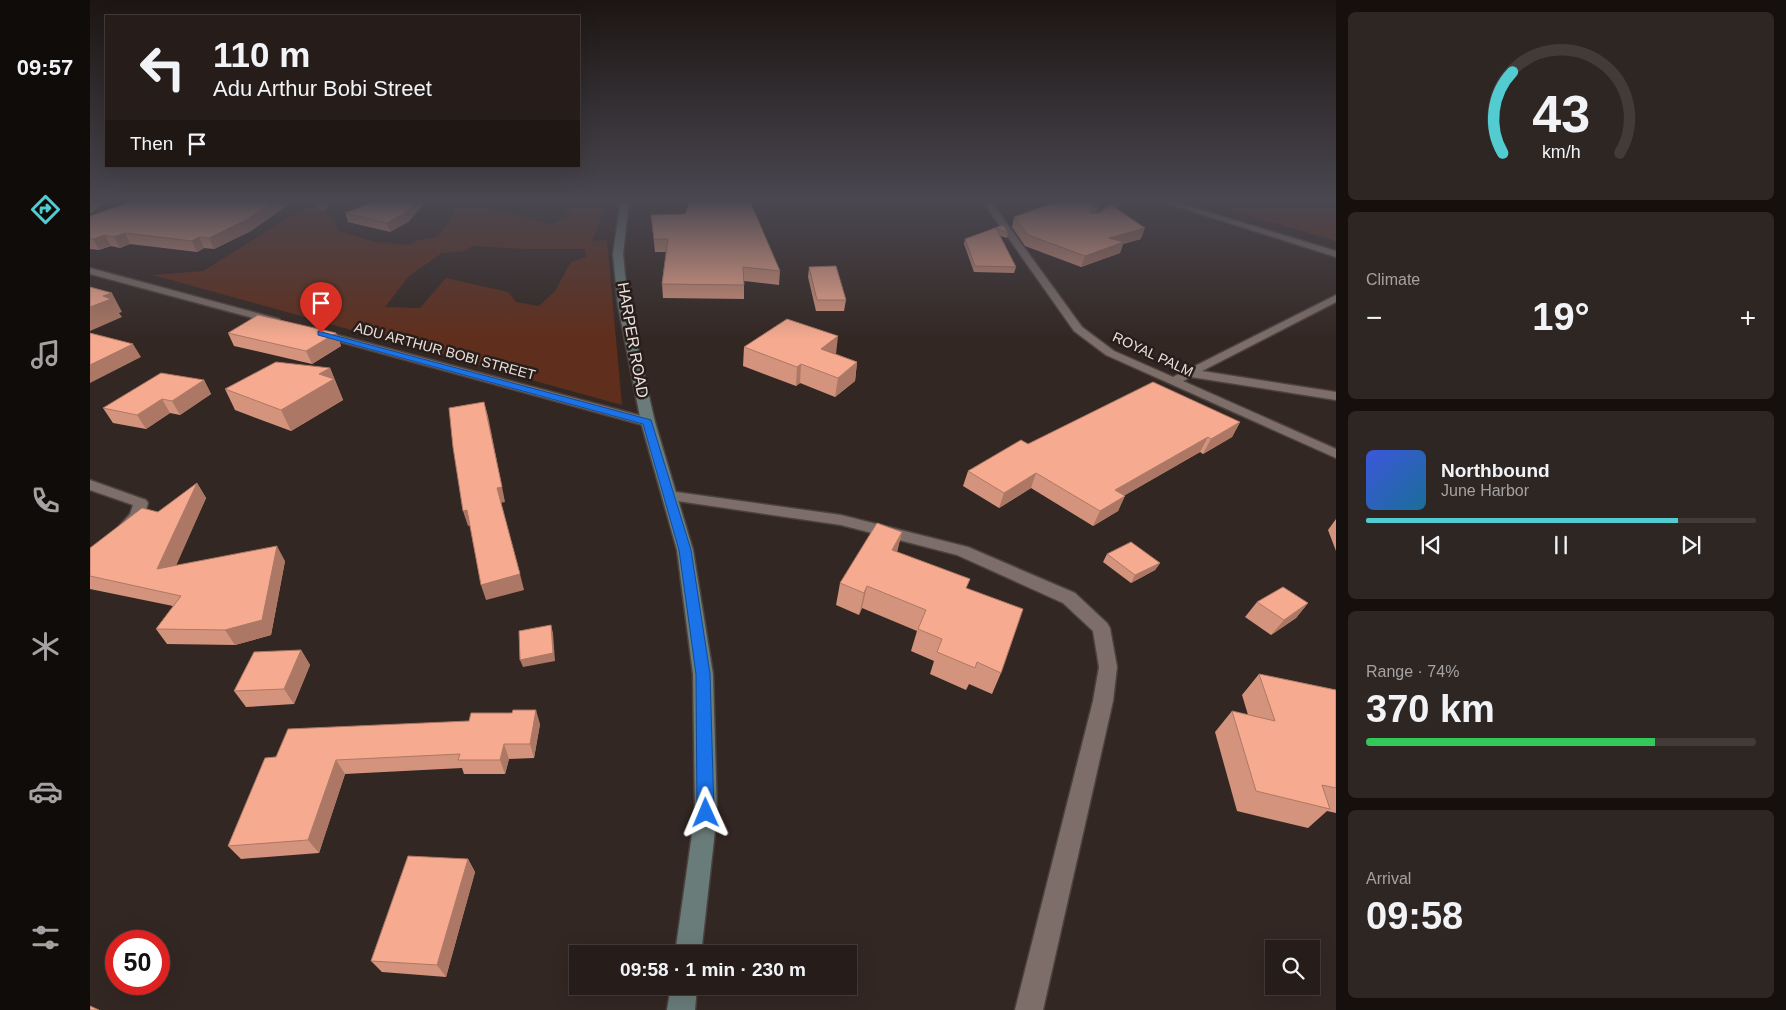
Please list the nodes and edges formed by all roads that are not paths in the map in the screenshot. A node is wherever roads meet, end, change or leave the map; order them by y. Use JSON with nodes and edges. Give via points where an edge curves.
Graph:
{"nodes":[{"id":1,"x":619,"y":246,"type":"edge"},
{"id":2,"x":1019,"y":246,"type":"edge"},
{"id":3,"x":1310,"y":246,"type":"edge"},
{"id":4,"x":1336,"y":254,"type":"edge"},
{"id":5,"x":90,"y":271,"type":"edge"},
{"id":6,"x":1336,"y":298,"type":"edge"},
{"id":7,"x":282,"y":323,"type":"edge"},
{"id":8,"x":311,"y":331,"type":"edge"},
{"id":9,"x":1189,"y":374,"type":"junction"},
{"id":10,"x":1174,"y":381,"type":"junction"},
{"id":11,"x":1336,"y":396,"type":"edge"},
{"id":12,"x":648,"y":422,"type":"junction"},
{"id":13,"x":1336,"y":454,"type":"edge"},
{"id":14,"x":90,"y":485,"type":"edge"},
{"id":15,"x":669,"y":496,"type":"junction"},
{"id":16,"x":119,"y":535,"type":"edge"},
{"id":17,"x":689,"y":945,"type":"edge"},
{"id":18,"x":683,"y":995,"type":"edge"},
{"id":19,"x":681,"y":1010,"type":"edge"},
{"id":20,"x":1029,"y":1010,"type":"edge"}],
"edges":[{"from":1,"to":12,"type":"main road","name":"HARPER ROAD","via":[[624,304]]},
{"from":2,"to":10,"type":"street","name":"ROYAL PALM","via":[[1078,329],[1110,353]]},
{"from":3,"to":4,"type":"street"},
{"from":5,"to":7,"type":"street"},
{"from":6,"to":9,"type":"street"},
{"from":8,"to":12,"type":"street","name":"ADU ARTHUR BOBI STREET"},
{"from":9,"to":10,"type":"street"},
{"from":9,"to":11,"type":"street"},
{"from":10,"to":13,"type":"street","name":"ROYAL PALM"},
{"from":12,"to":15,"type":"main road","name":"HARPER ROAD"},
{"from":14,"to":16,"type":"street","via":[[141,503],[136,516]]},
{"from":15,"to":17,"type":"main road","name":"HARPER ROAD","via":[[685,550],[703,674],[706,813]]},
{"from":15,"to":20,"type":"street","via":[[841,520],[962,551],[1069,598],[1101,628],[1108,667],[1103,701]]},
{"from":18,"to":19,"type":"main road"}]}
